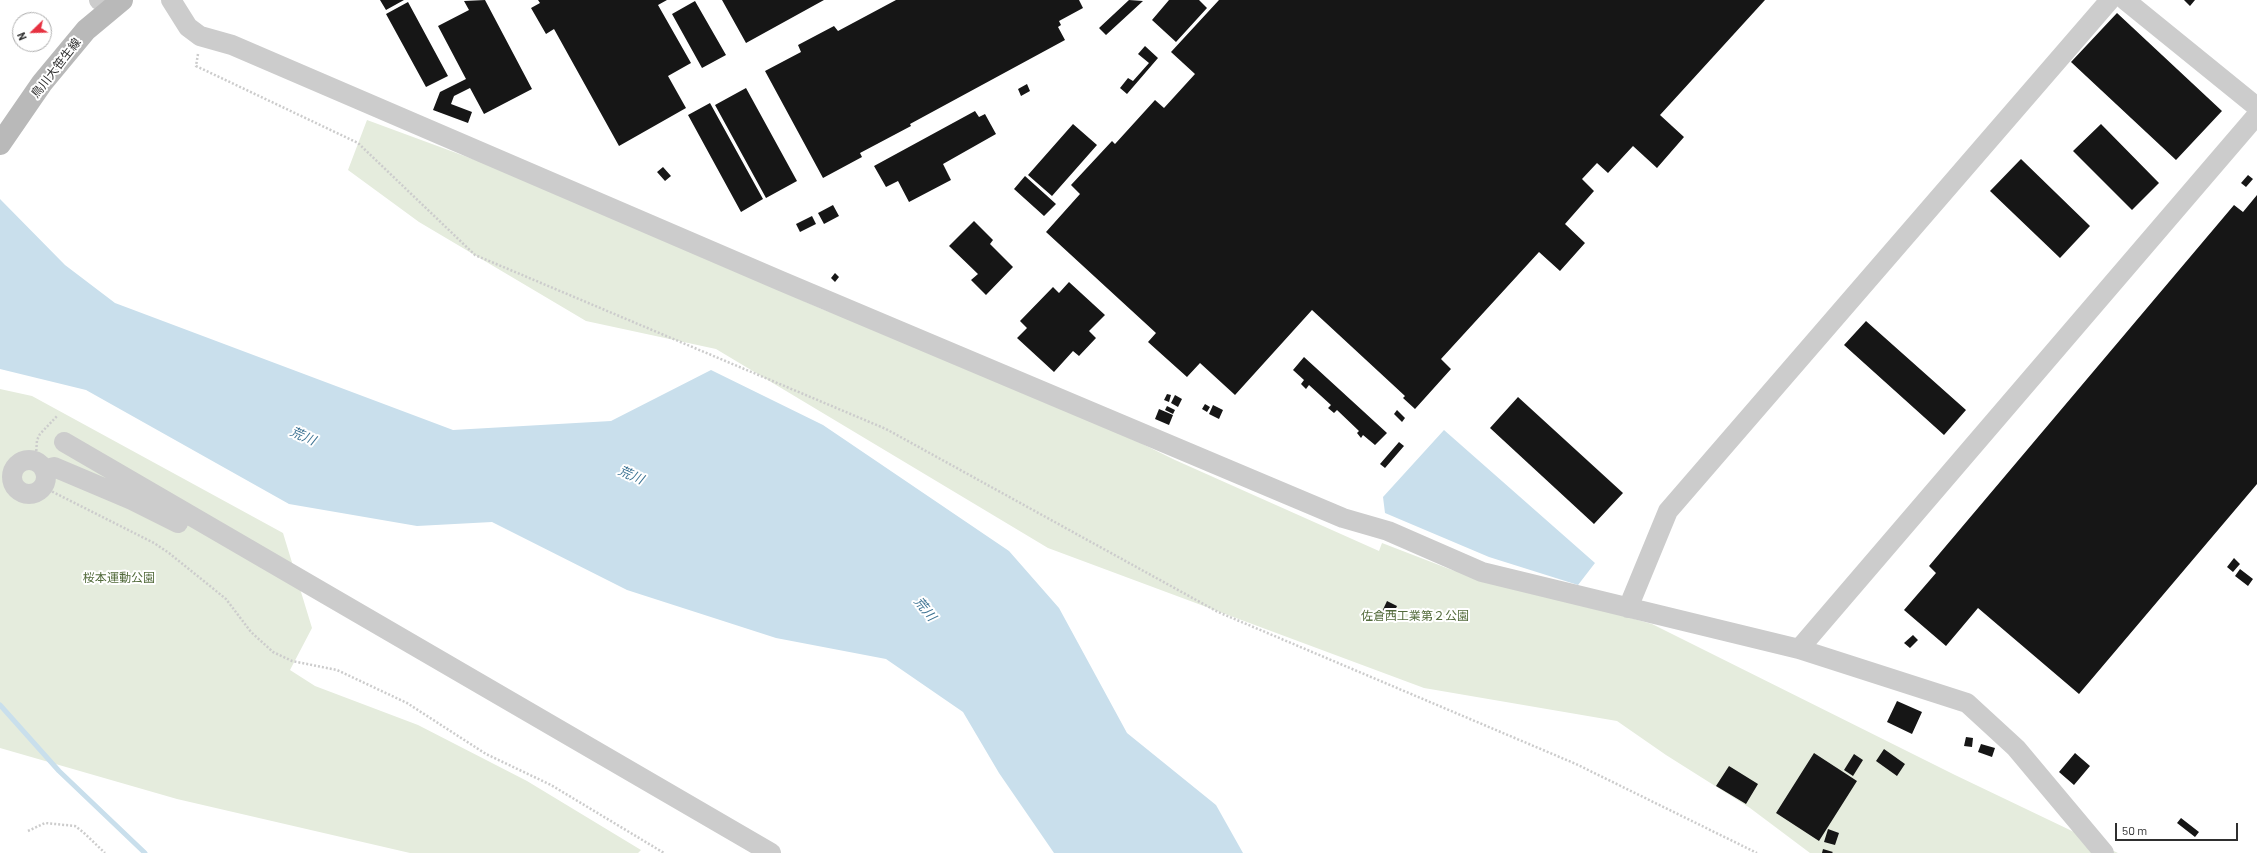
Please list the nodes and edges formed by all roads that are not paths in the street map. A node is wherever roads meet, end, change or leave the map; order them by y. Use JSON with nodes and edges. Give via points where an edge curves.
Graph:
{"nodes":[{"id":1,"x":171,"y":0,"type":"edge"},
{"id":2,"x":2110,"y":0,"type":"edge"},
{"id":3,"x":2125,"y":0,"type":"edge"},
{"id":4,"x":112,"y":2,"type":"edge"},
{"id":5,"x":2257,"y":106,"type":"edge"},
{"id":6,"x":2257,"y":115,"type":"edge"},
{"id":7,"x":0,"y":144,"type":"edge"},
{"id":8,"x":64,"y":442,"type":"dead end"},
{"id":9,"x":41,"y":472,"type":"road end"},
{"id":10,"x":219,"y":533,"type":"junction"},
{"id":11,"x":1628,"y":608,"type":"junction"},
{"id":12,"x":1799,"y":649,"type":"junction"},
{"id":13,"x":771,"y":853,"type":"edge"},
{"id":14,"x":2104,"y":853,"type":"edge"}],
"edges":[{"from":1,"to":11,"type":"street","via":[[188,27],[200,36],[232,45],[781,281],[1343,518],[1388,531],[1482,572]]},
{"from":2,"to":11,"type":"street","via":[[1668,510]]},
{"from":3,"to":5,"type":"street"},
{"from":4,"to":7,"type":"street","name":"鳥川大笹生線","via":[[42,83]]},
{"from":6,"to":12,"type":"street"},
{"from":8,"to":10,"type":"street"},
{"from":9,"to":10,"type":"street","via":[[54,467],[132,500],[205,537]]},
{"from":10,"to":13,"type":"street"},
{"from":11,"to":12,"type":"street"},
{"from":12,"to":14,"type":"street","via":[[1966,703],[2016,748]]}]}
